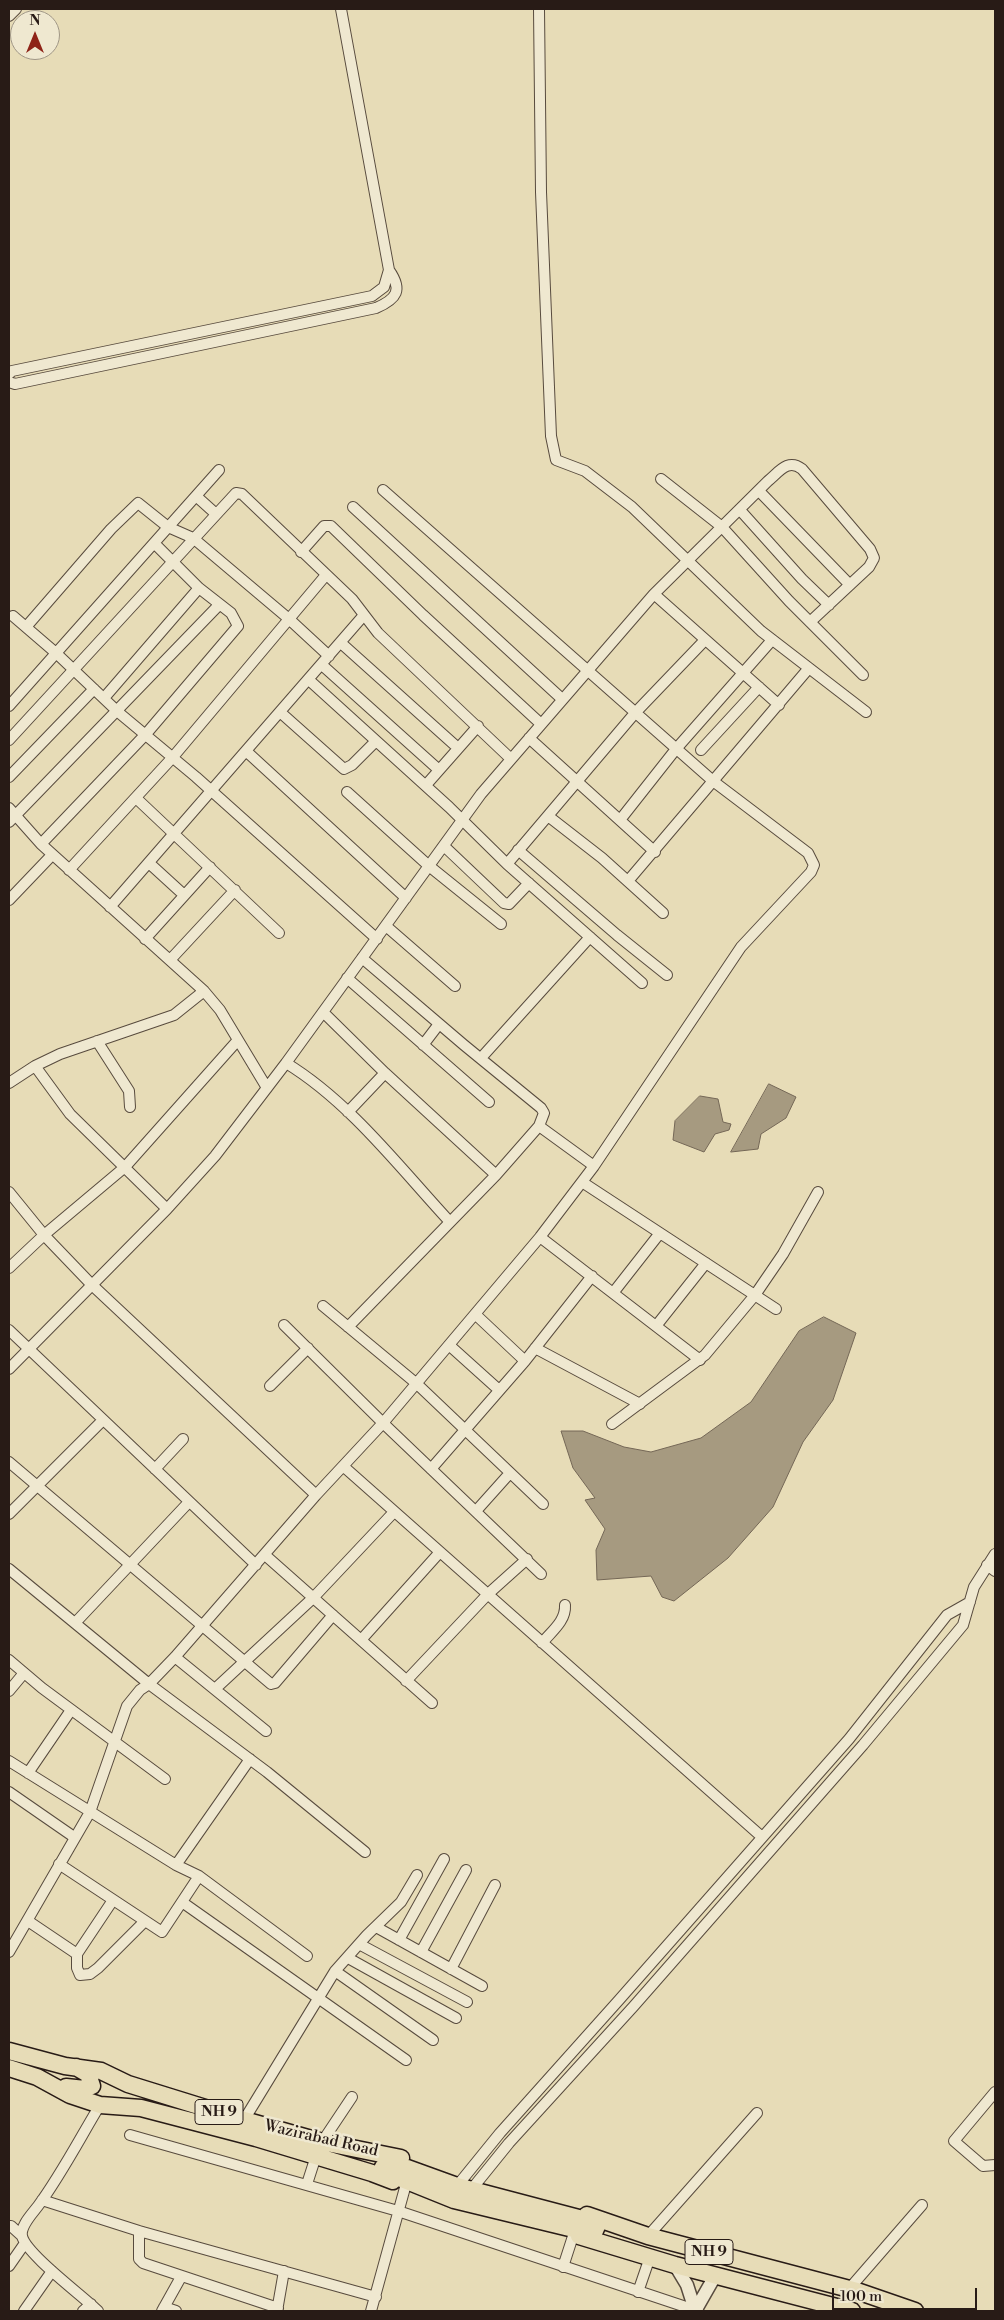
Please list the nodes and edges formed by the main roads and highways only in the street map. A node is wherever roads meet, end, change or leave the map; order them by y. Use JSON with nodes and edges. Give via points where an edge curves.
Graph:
{"nodes":[{"id":1,"x":9,"y":2051,"type":"edge"},
{"id":2,"x":76,"y":2067,"type":"junction"},
{"id":3,"x":9,"y":2068,"type":"edge"},
{"id":4,"x":56,"y":2086,"type":"junction"},
{"id":5,"x":319,"y":2149,"type":"junction"},
{"id":6,"x":418,"y":2182,"type":"junction"},
{"id":7,"x":567,"y":2225,"type":"junction"},
{"id":8,"x":852,"y":2311,"type":"edge"},
{"id":9,"x":915,"y":2311,"type":"edge"}],
"edges":[{"from":1,"to":2,"type":"highway","name":"Wazirabad Road","number":"NH 9"},
{"from":2,"to":4,"type":"highway","via":[[88,2074],[92,2082],[90,2088]]},
{"from":2,"to":5,"type":"highway","name":"Wazirabad Road","number":"NH 9","via":[[101,2071],[128,2084],[244,2120]]},
{"from":3,"to":4,"type":"highway","name":"Wazirabad Road","number":"NH 9","via":[[37,2076]]},
{"from":4,"to":5,"type":"highway","name":"Wazirabad Road","number":"NH 9","via":[[70,2095],[100,2105],[141,2108]]},
{"from":5,"to":6,"type":"highway","name":"Wazirabad Road","number":"NH 9"},
{"from":5,"to":6,"type":"highway","name":"Wazirabad Road","number":"NH 9","via":[[395,2156],[419,2168]]},
{"from":6,"to":7,"type":"highway","name":"Wazirabad Road","number":"NH 9","via":[[464,2188]]},
{"from":6,"to":7,"type":"highway","name":"Wazirabad Road","number":"NH 9","via":[[454,2200]]},
{"from":7,"to":8,"type":"highway","name":"Wazirabad Road","number":"NH 9","via":[[581,2237]]},
{"from":7,"to":9,"type":"highway","name":"Wazirabad Road","number":"NH 9","via":[[579,2213],[604,2219],[648,2236],[853,2290]]}]}
